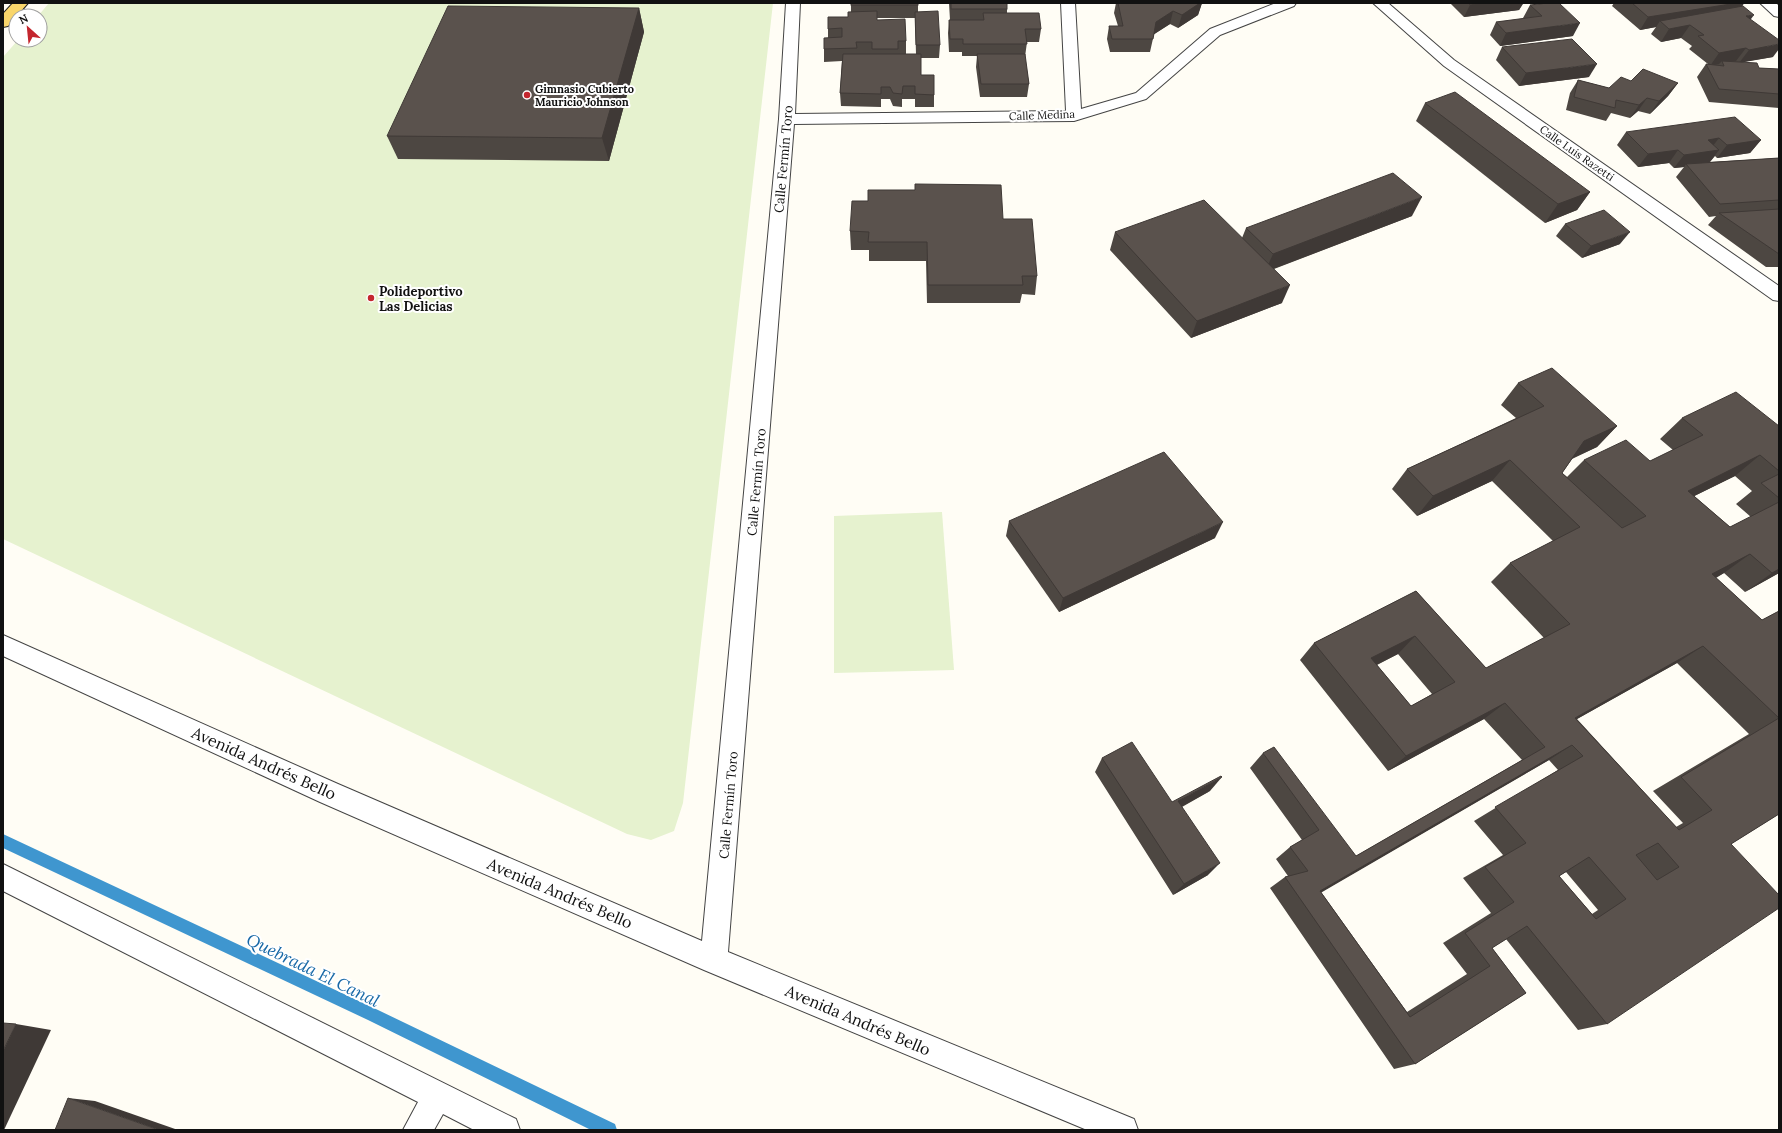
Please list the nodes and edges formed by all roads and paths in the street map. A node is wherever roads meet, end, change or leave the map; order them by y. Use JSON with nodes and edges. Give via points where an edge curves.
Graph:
{"nodes":[{"id":1,"x":21,"y":3,"type":"edge"},
{"id":2,"x":793,"y":3,"type":"edge"},
{"id":3,"x":1068,"y":3,"type":"edge"},
{"id":4,"x":1288,"y":3,"type":"edge"},
{"id":5,"x":1380,"y":3,"type":"edge"},
{"id":6,"x":1767,"y":3,"type":"edge"},
{"id":7,"x":1779,"y":13,"type":"edge"},
{"id":8,"x":3,"y":23,"type":"edge"},
{"id":9,"x":1074,"y":116,"type":"junction"},
{"id":10,"x":787,"y":119,"type":"junction"},
{"id":11,"x":1779,"y":295,"type":"edge"},
{"id":12,"x":3,"y":645,"type":"edge"},
{"id":13,"x":3,"y":877,"type":"edge"},
{"id":14,"x":714,"y":960,"type":"junction"},
{"id":15,"x":437,"y":1096,"type":"junction"},
{"id":16,"x":418,"y":1130,"type":"edge"},
{"id":17,"x":505,"y":1130,"type":"edge"},
{"id":18,"x":1123,"y":1130,"type":"edge"}],
"edges":[{"from":1,"to":8,"type":"main road"},
{"from":2,"to":10,"type":"street","name":"Calle Fermín Toro"},
{"from":3,"to":9,"type":"street"},
{"from":4,"to":9,"type":"street","name":"Calle Medina","via":[[1215,32],[1141,96]]},
{"from":5,"to":11,"type":"street","name":"Calle Luis Razetti","via":[[1449,63]]},
{"from":6,"to":7,"type":"street"},
{"from":9,"to":10,"type":"street","name":"Calle Medina"},
{"from":10,"to":14,"type":"street","name":"Calle Fermín Toro"},
{"from":12,"to":14,"type":"street","name":"Avenida Andrés Bello","via":[[329,793]]},
{"from":13,"to":15,"type":"street"},
{"from":14,"to":18,"type":"street","name":"Avenida Andrés Bello"},
{"from":15,"to":16,"type":"street"},
{"from":15,"to":17,"type":"street"}]}
